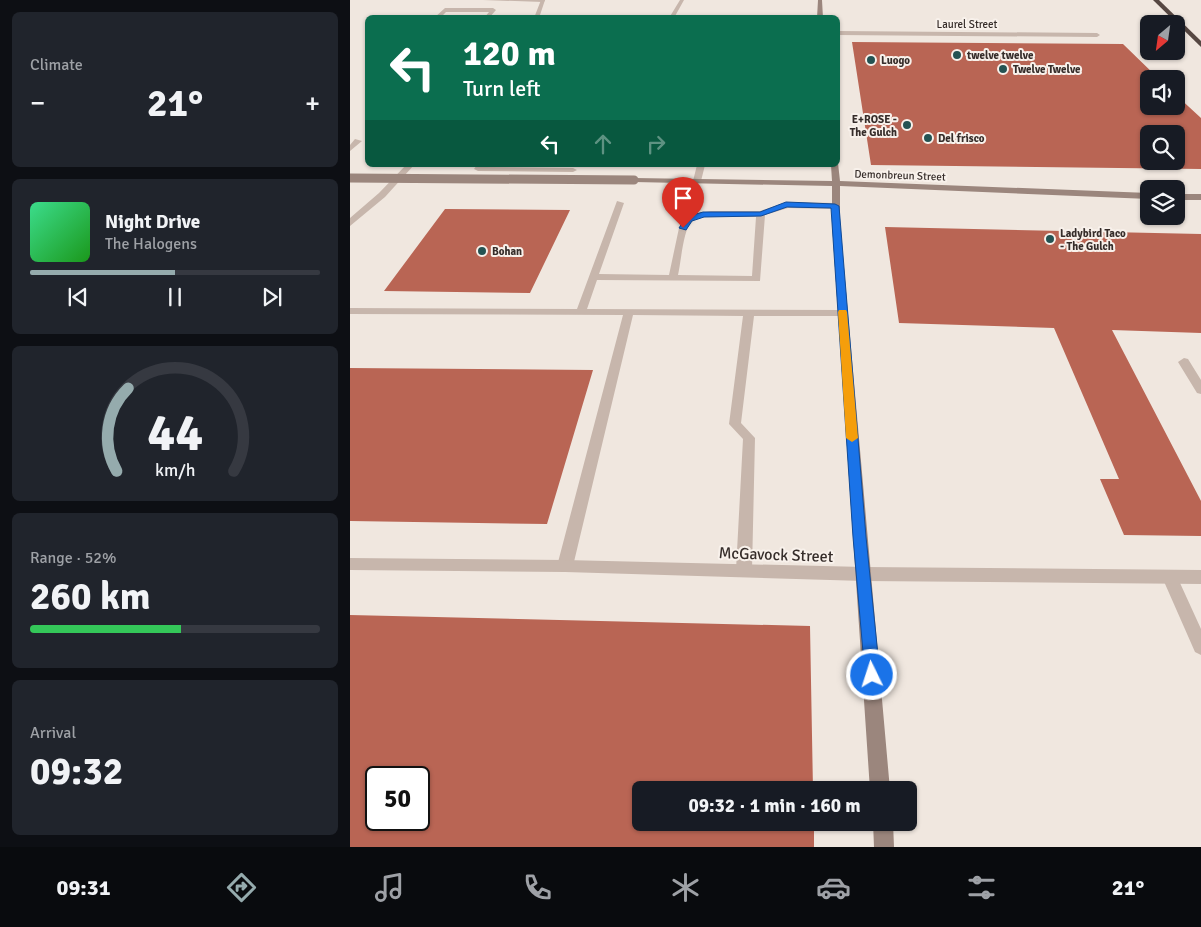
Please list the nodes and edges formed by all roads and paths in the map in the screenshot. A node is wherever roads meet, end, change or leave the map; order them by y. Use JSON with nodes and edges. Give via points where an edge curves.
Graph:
{"nodes":[{"id":1,"x":485,"y":0,"type":"edge"},
{"id":2,"x":682,"y":0,"type":"edge"},
{"id":3,"x":820,"y":0,"type":"edge"},
{"id":4,"x":1156,"y":0,"type":"edge"},
{"id":5,"x":543,"y":1,"type":"edge"},
{"id":6,"x":439,"y":15,"type":"edge"},
{"id":7,"x":489,"y":15,"type":"edge"},
{"id":8,"x":537,"y":15,"type":"edge"},
{"id":9,"x":673,"y":15,"type":"edge"},
{"id":10,"x":820,"y":15,"type":"edge"},
{"id":11,"x":840,"y":33,"type":"edge"},
{"id":12,"x":1097,"y":35,"type":"dead end"},
{"id":13,"x":1201,"y":46,"type":"edge"},
{"id":14,"x":358,"y":141,"type":"dead end"},
{"id":15,"x":350,"y":149,"type":"edge"},
{"id":16,"x":408,"y":167,"type":"edge"},
{"id":17,"x":480,"y":167,"type":"edge"},
{"id":18,"x":700,"y":167,"type":"edge"},
{"id":19,"x":834,"y":167,"type":"edge"},
{"id":20,"x":573,"y":170,"type":"dead end"},
{"id":21,"x":350,"y":178,"type":"edge"},
{"id":22,"x":696,"y":181,"type":"junction"},
{"id":23,"x":837,"y":184,"type":"junction"},
{"id":24,"x":1140,"y":196,"type":"edge"},
{"id":25,"x":1185,"y":196,"type":"edge"},
{"id":26,"x":1201,"y":197,"type":"edge"},
{"id":27,"x":620,"y":204,"type":"dead end"},
{"id":28,"x":835,"y":206,"type":"junction"},
{"id":29,"x":761,"y":214,"type":"junction"},
{"id":30,"x":350,"y":223,"type":"edge"},
{"id":31,"x":593,"y":277,"type":"junction"},
{"id":32,"x":673,"y":278,"type":"junction"},
{"id":33,"x":350,"y":311,"type":"edge"},
{"id":34,"x":581,"y":312,"type":"junction"},
{"id":35,"x":629,"y":312,"type":"junction"},
{"id":36,"x":749,"y":313,"type":"junction"},
{"id":37,"x":842,"y":313,"type":"junction"},
{"id":38,"x":1184,"y":362,"type":"dead end"},
{"id":39,"x":1201,"y":390,"type":"edge"},
{"id":40,"x":350,"y":564,"type":"edge"},
{"id":41,"x":565,"y":566,"type":"junction"},
{"id":42,"x":744,"y":570,"type":"junction"},
{"id":43,"x":864,"y":574,"type":"junction"},
{"id":44,"x":1170,"y":577,"type":"junction"},
{"id":45,"x":1201,"y":577,"type":"edge"},
{"id":46,"x":1201,"y":647,"type":"edge"},
{"id":47,"x":879,"y":781,"type":"edge"},
{"id":48,"x":883,"y":831,"type":"edge"},
{"id":49,"x":884,"y":847,"type":"edge"}],
"edges":[{"from":1,"to":5,"type":"street"},
{"from":2,"to":9,"type":"street"},
{"from":3,"to":10,"type":"main road"},
{"from":4,"to":13,"type":"highway"},
{"from":5,"to":8,"type":"street"},
{"from":6,"to":7,"type":"street","via":[[445,10],[493,10]]},
{"from":11,"to":12,"type":"street","name":"Laurel Street"},
{"from":14,"to":15,"type":"street"},
{"from":16,"to":30,"type":"street"},
{"from":17,"to":20,"type":"street"},
{"from":18,"to":22,"type":"street"},
{"from":19,"to":23,"type":"main road"},
{"from":21,"to":22,"type":"main road","name":"Demonbreun Street","bridge":true},
{"from":22,"to":23,"type":"main road","name":"Demonbreun Street"},
{"from":23,"to":24,"type":"main road","name":"Demonbreun Street"},
{"from":23,"to":28,"type":"main road"},
{"from":25,"to":26,"type":"main road"},
{"from":27,"to":31,"type":"street"},
{"from":28,"to":29,"type":"street","via":[[786,204]]},
{"from":28,"to":37,"type":"main road"},
{"from":29,"to":32,"type":"street","via":[[703,214],[689,219],[683,228]]},
{"from":29,"to":32,"type":"street","via":[[757,279]]},
{"from":31,"to":32,"type":"street"},
{"from":31,"to":34,"type":"street"},
{"from":33,"to":34,"type":"street"},
{"from":34,"to":35,"type":"street"},
{"from":35,"to":36,"type":"street"},
{"from":35,"to":41,"type":"street"},
{"from":36,"to":37,"type":"street"},
{"from":36,"to":42,"type":"street","via":[[735,424],[749,438]]},
{"from":37,"to":43,"type":"main road"},
{"from":38,"to":39,"type":"street"},
{"from":40,"to":41,"type":"street","name":"McGavock Street"},
{"from":41,"to":42,"type":"street","name":"McGavock Street"},
{"from":42,"to":43,"type":"street","name":"McGavock Street"},
{"from":43,"to":44,"type":"street","name":"McGavock Street"},
{"from":43,"to":47,"type":"main road"},
{"from":44,"to":45,"type":"street","name":"McGavock Street"},
{"from":44,"to":46,"type":"street"},
{"from":48,"to":49,"type":"main road"}]}
